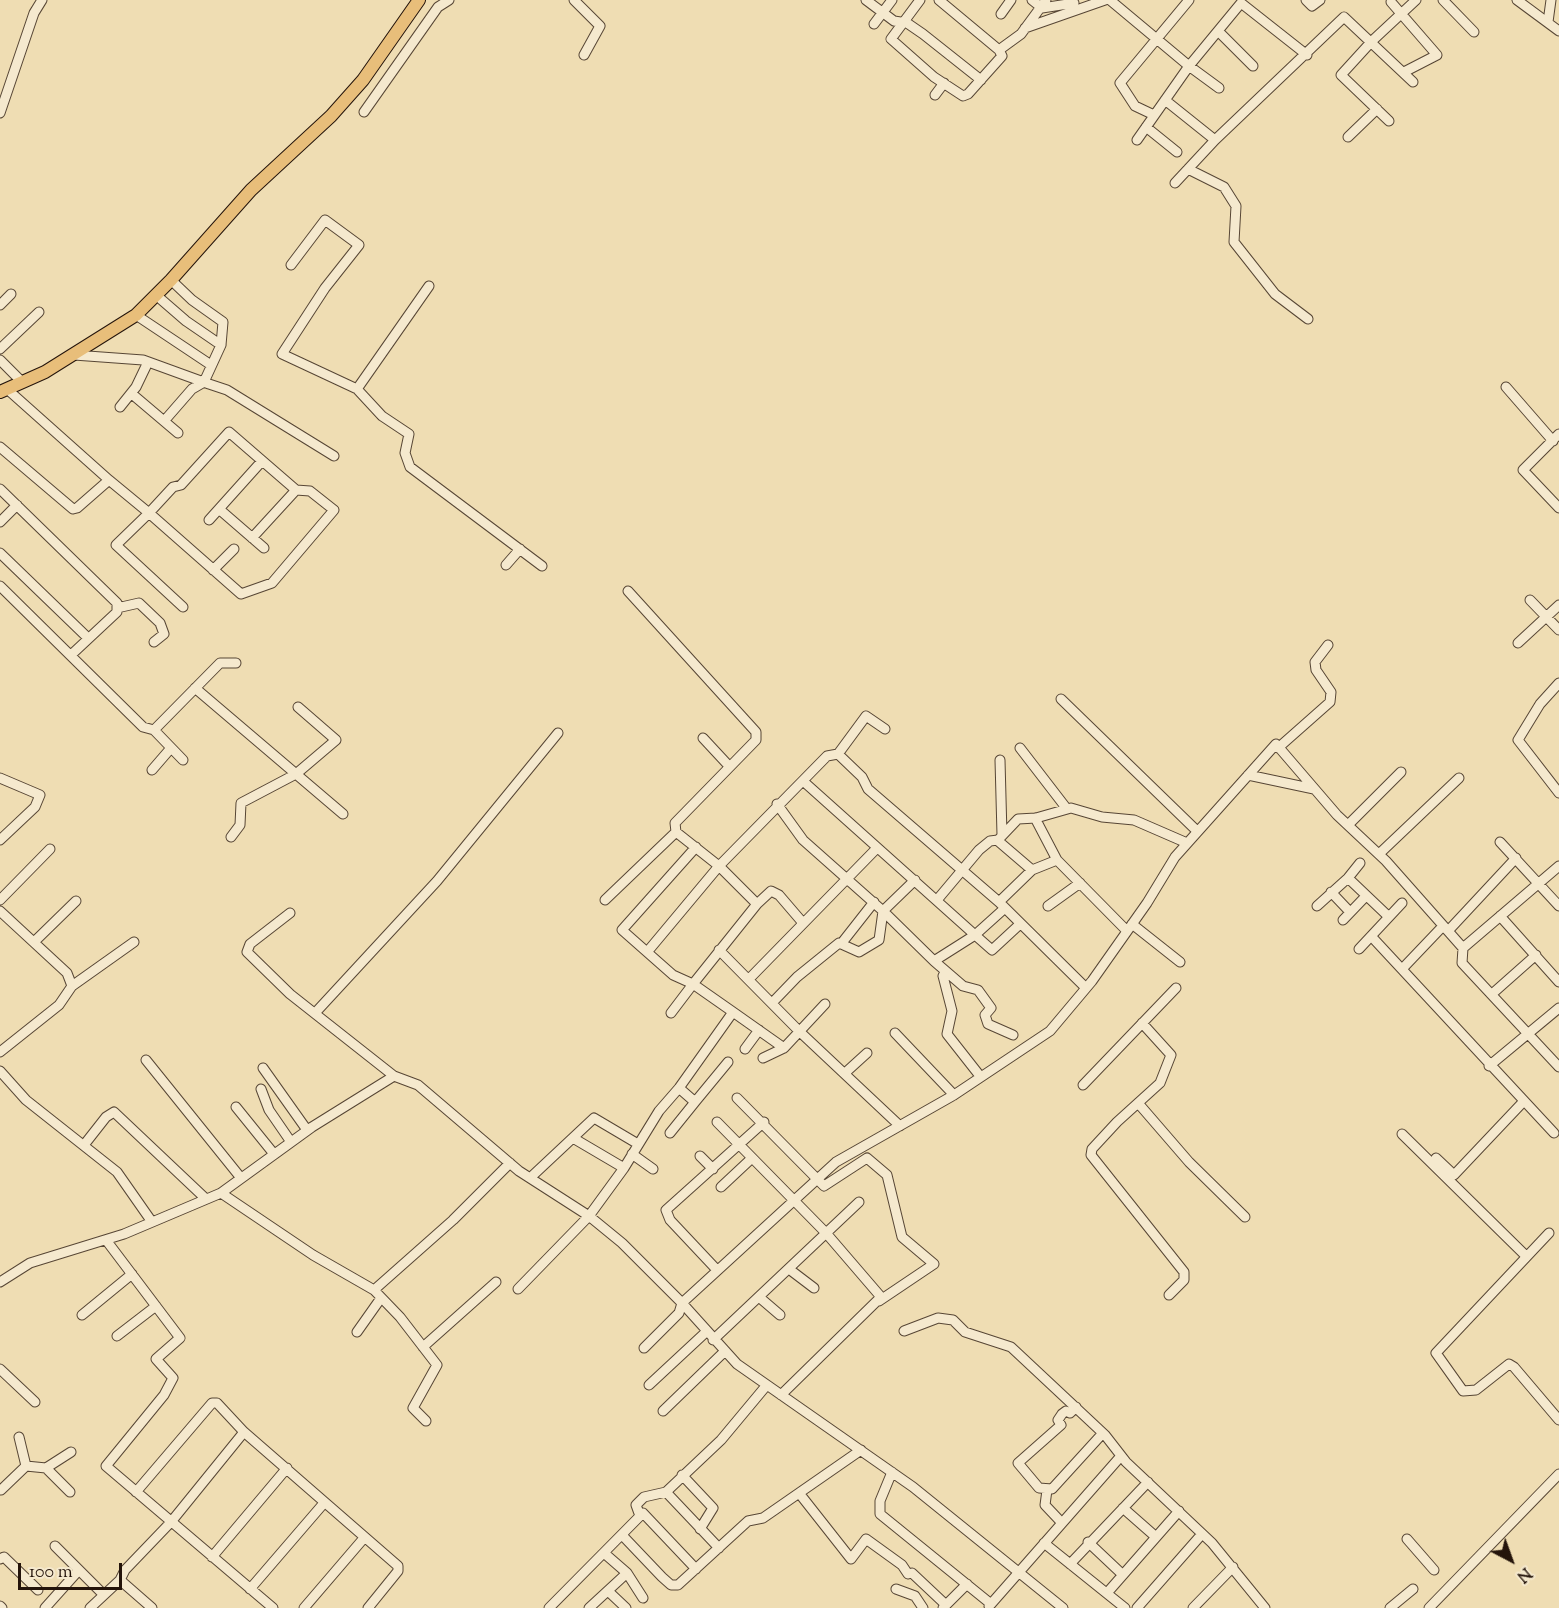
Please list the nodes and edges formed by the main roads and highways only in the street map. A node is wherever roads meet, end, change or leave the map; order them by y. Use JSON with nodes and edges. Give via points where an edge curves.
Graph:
{"nodes":[{"id":1,"x":419,"y":0,"type":"edge"},
{"id":2,"x":3,"y":391,"type":"edge"}],
"edges":[{"from":1,"to":2,"type":"main road","via":[[357,87],[331,116],[250,190],[136,315],[74,355]]}]}
